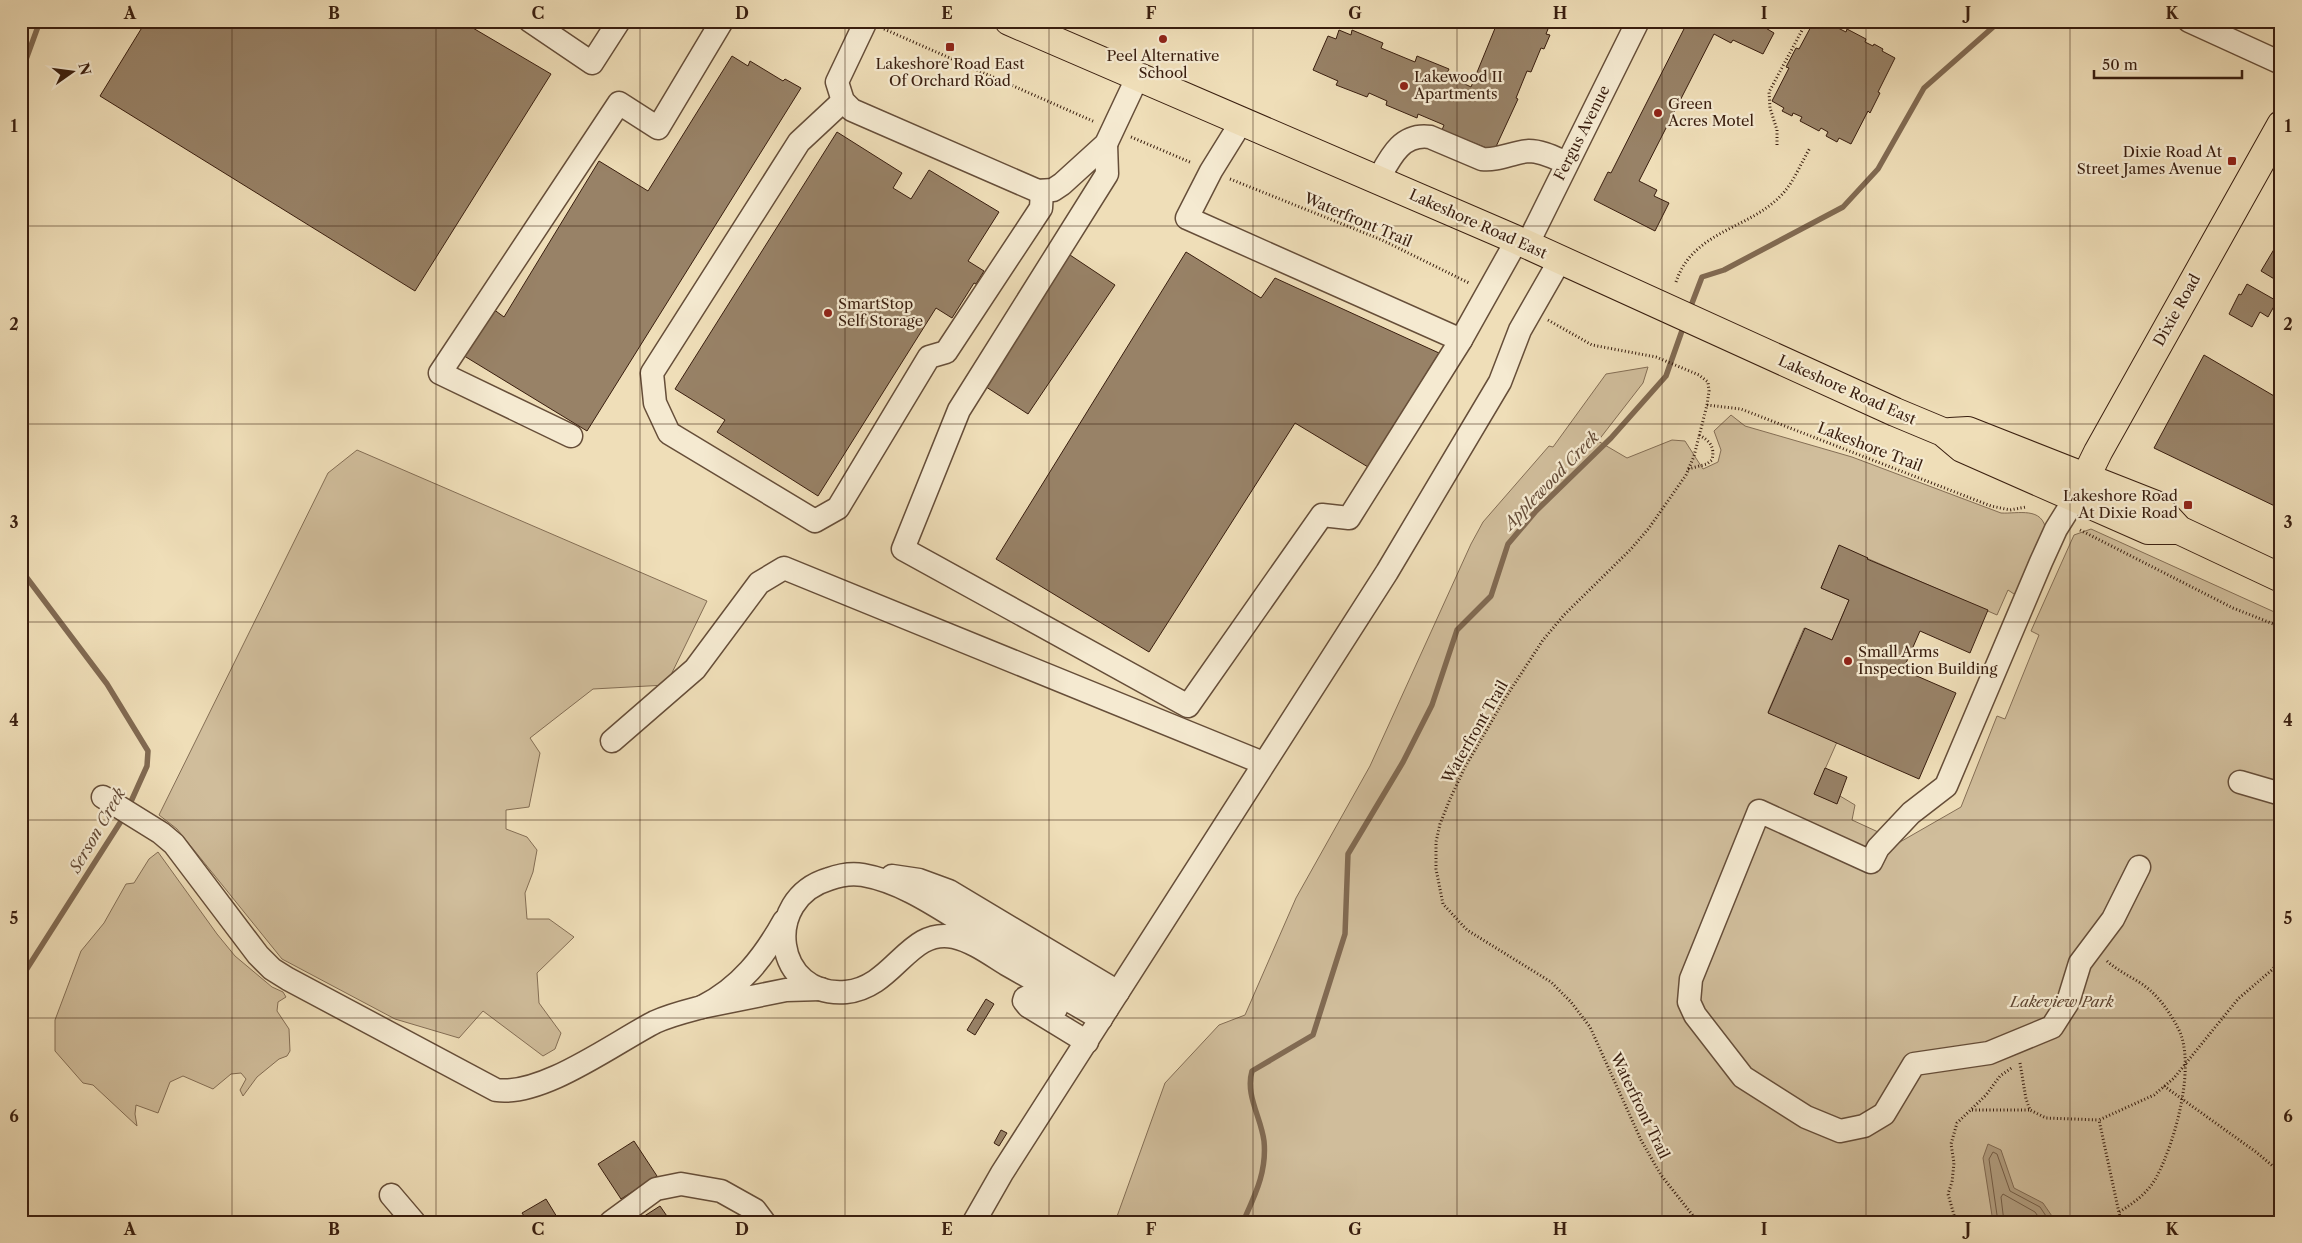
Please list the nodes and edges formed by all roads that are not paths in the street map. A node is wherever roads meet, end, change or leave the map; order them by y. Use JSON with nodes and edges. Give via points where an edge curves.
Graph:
{"nodes":[{"id":1,"x":530,"y":21,"type":"edge"},
{"id":2,"x":618,"y":21,"type":"edge"},
{"id":3,"x":722,"y":21,"type":"edge"},
{"id":4,"x":1010,"y":21,"type":"edge"},
{"id":5,"x":1638,"y":21,"type":"edge"},
{"id":6,"x":2189,"y":21,"type":"edge"},
{"id":7,"x":871,"y":23,"type":"edge"},
{"id":8,"x":2281,"y":63,"type":"edge"},
{"id":9,"x":1138,"y":76,"type":"junction"},
{"id":10,"x":843,"y":101,"type":"junction"},
{"id":11,"x":1242,"y":121,"type":"junction"},
{"id":12,"x":2281,"y":125,"type":"edge"},
{"id":13,"x":1106,"y":144,"type":"junction"},
{"id":14,"x":1567,"y":163,"type":"junction"},
{"id":15,"x":1378,"y":180,"type":"junction"},
{"id":16,"x":1042,"y":191,"type":"junction"},
{"id":17,"x":1522,"y":243,"type":"junction"},
{"id":18,"x":1560,"y":260,"type":"junction"},
{"id":19,"x":1461,"y":340,"type":"junction"},
{"id":20,"x":571,"y":436,"type":"dead end"},
{"id":21,"x":2081,"y":487,"type":"junction"},
{"id":22,"x":2281,"y":578,"type":"edge"},
{"id":23,"x":612,"y":741,"type":"dead end"},
{"id":24,"x":1263,"y":763,"type":"junction"},
{"id":25,"x":2240,"y":782,"type":"dead end"},
{"id":26,"x":2281,"y":794,"type":"edge"},
{"id":27,"x":103,"y":797,"type":"dead end"},
{"id":28,"x":2139,"y":867,"type":"dead end"},
{"id":29,"x":785,"y":921,"type":"junction"},
{"id":30,"x":821,"y":989,"type":"junction"},
{"id":31,"x":702,"y":1007,"type":"junction"},
{"id":32,"x":1101,"y":1019,"type":"junction"},
{"id":33,"x":391,"y":1194,"type":"dead end"},
{"id":34,"x":414,"y":1222,"type":"edge"},
{"id":35,"x":611,"y":1222,"type":"edge"},
{"id":36,"x":764,"y":1222,"type":"edge"},
{"id":37,"x":974,"y":1222,"type":"edge"}],
"edges":[{"from":1,"to":2,"type":"street","via":[[592,63]]},
{"from":3,"to":20,"type":"street","via":[[658,128],[619,103],[440,373]]},
{"from":4,"to":9,"type":"main road","name":"Lakeshore Road East"},
{"from":5,"to":14,"type":"street","name":"Fergus Avenue"},
{"from":6,"to":8,"type":"street"},
{"from":7,"to":10,"type":"street","via":[[837,82]]},
{"from":9,"to":11,"type":"main road","name":"Lakeshore Road East"},
{"from":9,"to":13,"type":"street"},
{"from":10,"to":16,"type":"street","via":[[852,110]]},
{"from":10,"to":16,"type":"street","via":[[798,142],[652,373],[655,403],[669,433],[815,521],[838,508],[929,357],[946,352],[1041,208]]},
{"from":11,"to":15,"type":"main road","name":"Lakeshore Road East"},
{"from":11,"to":19,"type":"street","via":[[1187,218]]},
{"from":12,"to":21,"type":"main road","name":"Dixie Road"},
{"from":13,"to":16,"type":"street","via":[[1062,184],[1053,190]]},
{"from":13,"to":19,"type":"street","name":"Fergus Avenue","via":[[1107,174],[959,410],[903,549],[1188,706],[1322,515],[1349,518]]},
{"from":14,"to":15,"type":"street","via":[[1530,151],[1482,159],[1423,136],[1399,145]]},
{"from":14,"to":17,"type":"street","name":"Fergus Avenue"},
{"from":15,"to":17,"type":"main road","name":"Lakeshore Road East"},
{"from":17,"to":18,"type":"main road","name":"Lakeshore Road East"},
{"from":17,"to":19,"type":"street","name":"Fergus Avenue"},
{"from":18,"to":21,"type":"main road","name":"Lakeshore Road East","via":[[1943,432],[1962,448]]},
{"from":18,"to":24,"type":"street","via":[[1520,330],[1500,382],[1387,572]]},
{"from":21,"to":22,"type":"main road","name":"Lakeshore Road East","via":[[2148,530],[2178,530]]},
{"from":21,"to":28,"type":"street","via":[[2041,562],[1946,786],[1911,813],[1878,848],[1870,862],[1759,810],[1691,979],[1689,1002],[1695,1015],[1743,1077],[1806,1117],[1840,1131],[1864,1126],[1884,1114],[1914,1064],[1989,1053],[2018,1053],[2052,1027],[2068,1002],[2080,963],[2113,920]]},
{"from":23,"to":24,"type":"street","via":[[695,669],[759,583],[784,568]]},
{"from":24,"to":32,"type":"street"},
{"from":25,"to":26,"type":"street"},
{"from":27,"to":31,"type":"street","via":[[174,844],[272,969],[496,1090],[512,1092],[534,1086],[657,1021]]},
{"from":29,"to":30,"type":"street","via":[[784,944],[790,963],[806,982]]},
{"from":29,"to":31,"type":"street","via":[[762,957],[738,983]]},
{"from":29,"to":32,"type":"street","via":[[796,902],[813,886],[843,875],[861,874],[886,881],[928,902]]},
{"from":30,"to":31,"type":"street","via":[[786,990]]},
{"from":30,"to":32,"type":"street","via":[[844,992],[865,988],[886,975],[919,943],[949,936],[977,947]]},
{"from":32,"to":37,"type":"street"},
{"from":33,"to":34,"type":"street"},
{"from":35,"to":36,"type":"street","via":[[656,1189],[681,1184],[721,1191],[756,1210]]}]}
